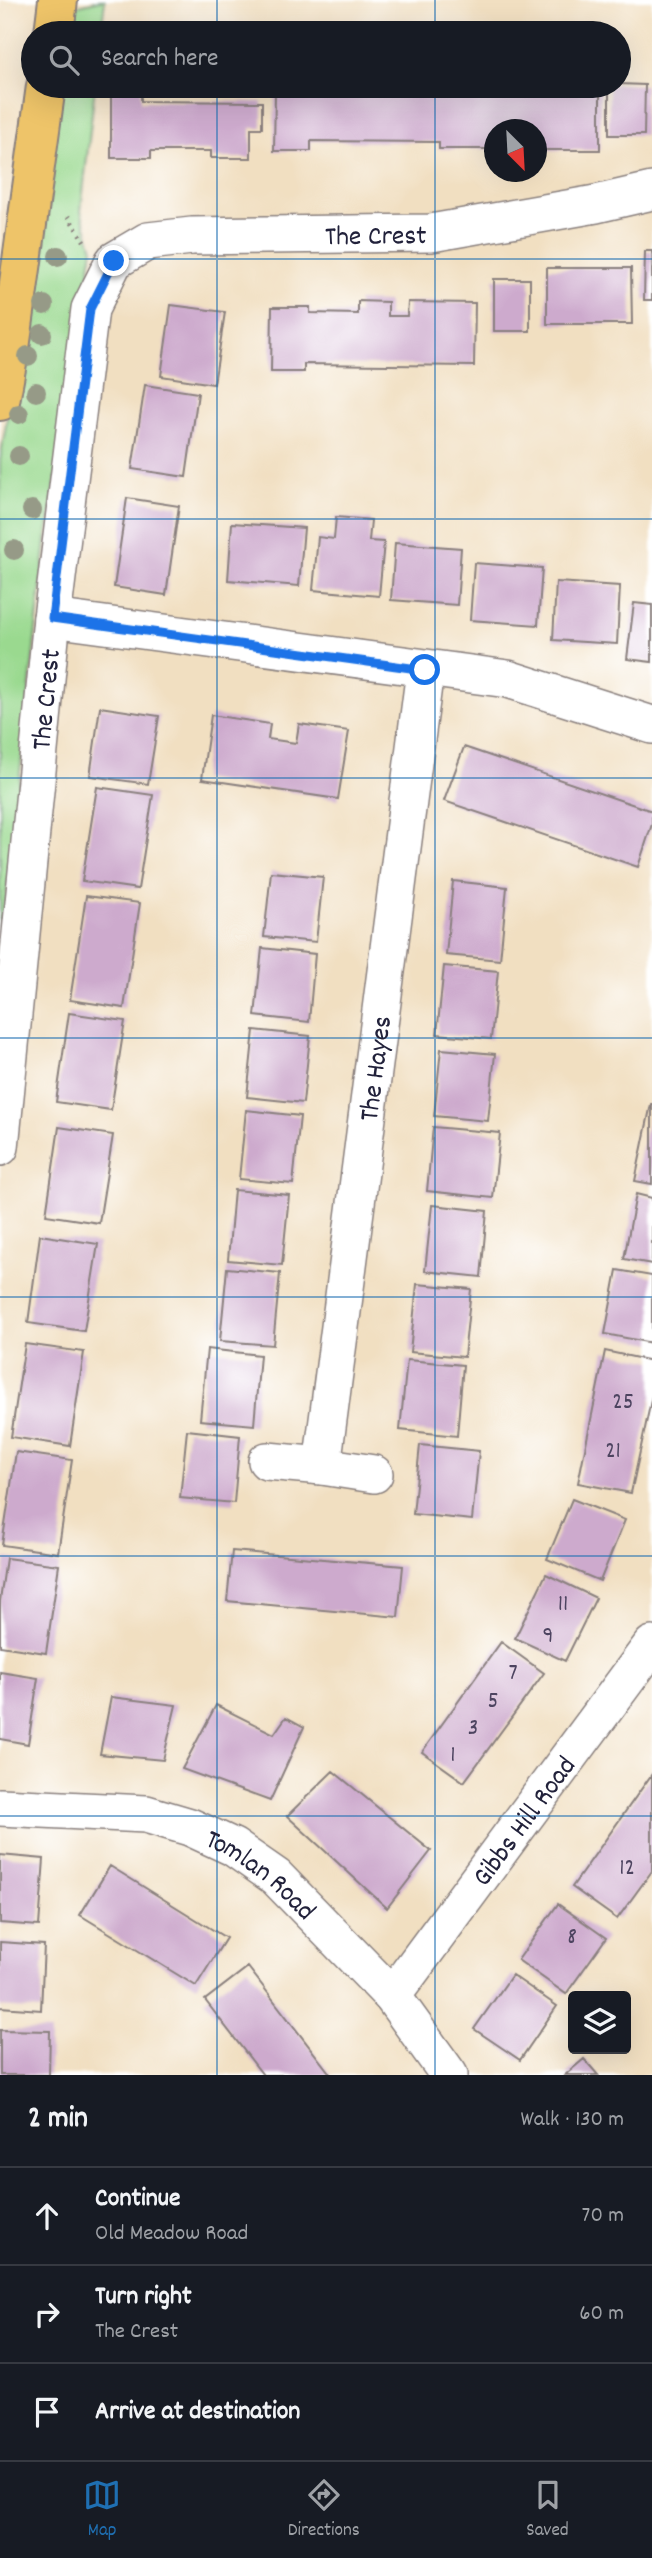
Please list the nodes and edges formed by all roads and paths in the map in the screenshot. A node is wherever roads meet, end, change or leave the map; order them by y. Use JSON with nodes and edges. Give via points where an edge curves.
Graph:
{"nodes":[{"id":1,"x":58,"y":0,"type":"edge"},
{"id":2,"x":55,"y":21,"type":"edge"},
{"id":3,"x":44,"y":98,"type":"edge"},
{"id":4,"x":35,"y":166,"type":"junction"},
{"id":5,"x":652,"y":191,"type":"edge"},
{"id":6,"x":106,"y":275,"type":"junction"},
{"id":7,"x":0,"y":401,"type":"edge"},
{"id":8,"x":52,"y":618,"type":"junction"},
{"id":9,"x":425,"y":670,"type":"junction"},
{"id":10,"x":652,"y":725,"type":"edge"},
{"id":11,"x":0,"y":1147,"type":"edge"},
{"id":12,"x":267,"y":1461,"type":"dead end"},
{"id":13,"x":322,"y":1466,"type":"junction"},
{"id":14,"x":374,"y":1474,"type":"dead end"},
{"id":15,"x":652,"y":1645,"type":"edge"},
{"id":16,"x":0,"y":1807,"type":"edge"},
{"id":17,"x":391,"y":1996,"type":"junction"},
{"id":18,"x":449,"y":2075,"type":"edge"}],
"edges":[{"from":1,"to":2,"type":"highway"},
{"from":3,"to":4,"type":"highway"},
{"from":4,"to":6,"type":"path"},
{"from":4,"to":7,"type":"highway"},
{"from":5,"to":6,"type":"street","name":"The Crest","via":[[431,233],[192,236],[148,241],[114,261]]},
{"from":6,"to":8,"type":"street","name":"The Crest","via":[[90,309]]},
{"from":8,"to":9,"type":"street"},
{"from":8,"to":11,"type":"street","name":"The Crest"},
{"from":9,"to":10,"type":"street","via":[[508,679]]},
{"from":9,"to":13,"type":"street","name":"The Hayes"},
{"from":12,"to":13,"type":"street"},
{"from":13,"to":14,"type":"street"},
{"from":15,"to":17,"type":"street","name":"Gibbs Hill Road"},
{"from":16,"to":17,"type":"street","name":"Tomlan Road","via":[[146,1814],[233,1847],[276,1877]]},
{"from":17,"to":18,"type":"street","name":"Tomlan Road"}]}
